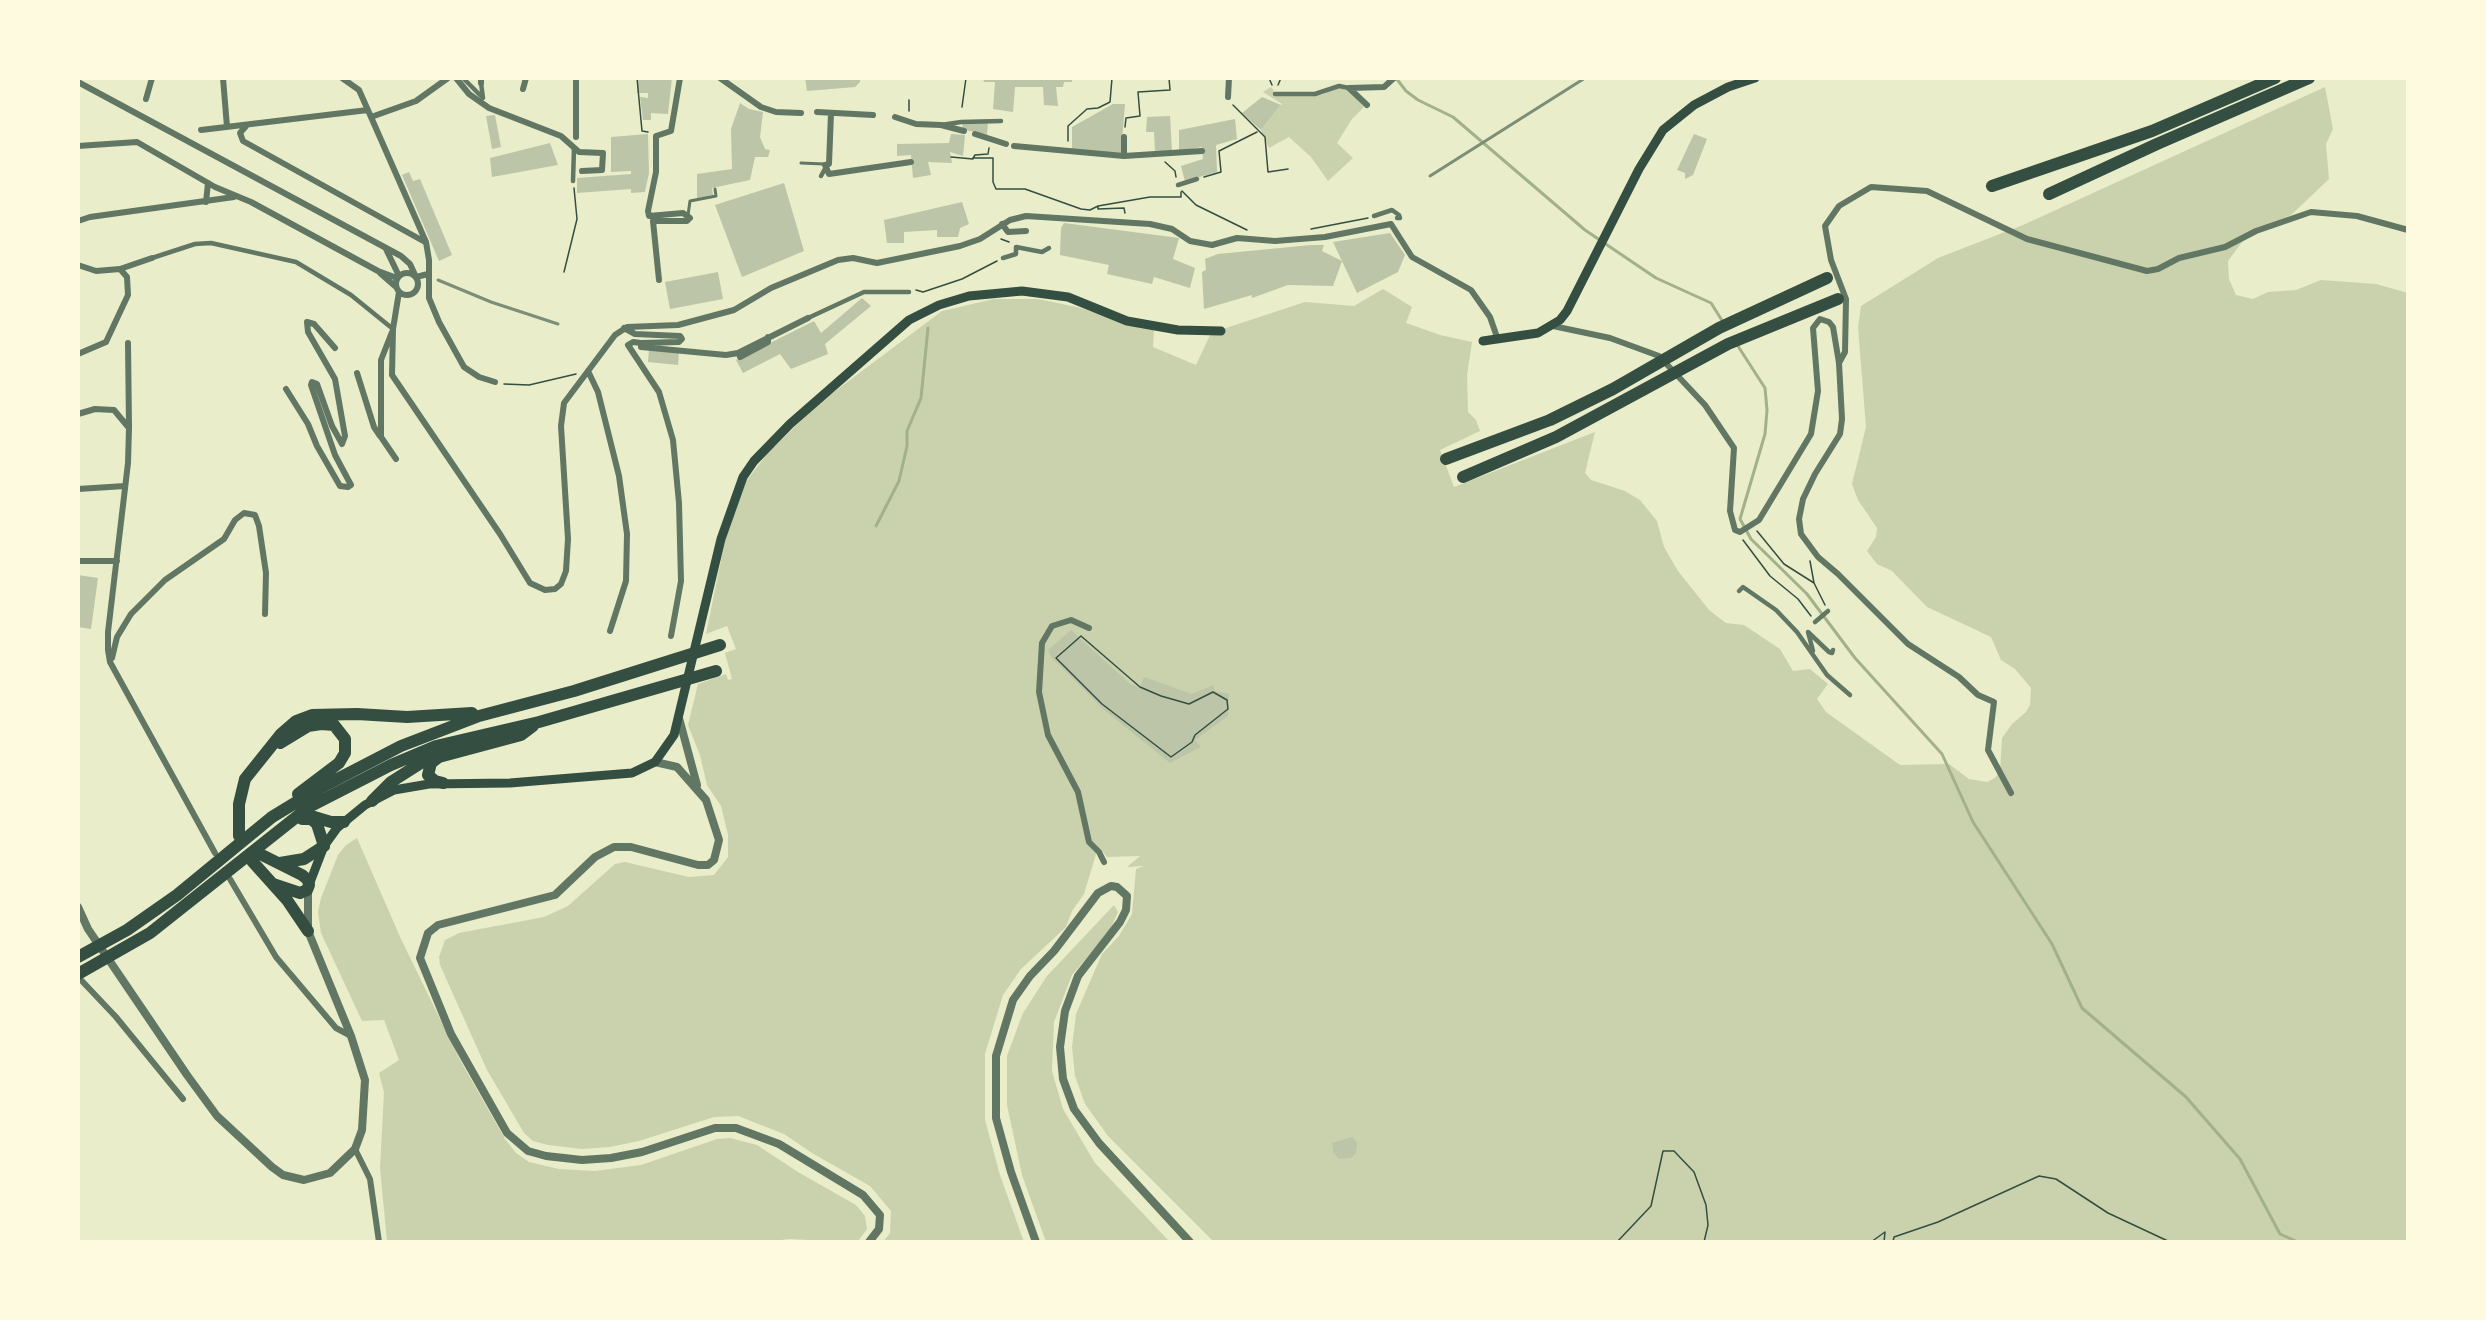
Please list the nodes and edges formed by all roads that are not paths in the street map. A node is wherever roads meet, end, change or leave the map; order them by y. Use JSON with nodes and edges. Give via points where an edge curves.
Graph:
{"nodes":[{"id":1,"x":152,"y":78,"type":"edge"},
{"id":2,"x":224,"y":78,"type":"edge"},
{"id":3,"x":342,"y":78,"type":"edge"},
{"id":4,"x":440,"y":78,"type":"edge"},
{"id":5,"x":448,"y":78,"type":"edge"},
{"id":6,"x":456,"y":78,"type":"edge"},
{"id":7,"x":463,"y":78,"type":"edge"},
{"id":8,"x":526,"y":78,"type":"edge"},
{"id":9,"x":576,"y":78,"type":"edge"},
{"id":10,"x":680,"y":78,"type":"edge"},
{"id":11,"x":720,"y":78,"type":"edge"},
{"id":12,"x":1229,"y":78,"type":"edge"},
{"id":13,"x":1755,"y":78,"type":"edge"},
{"id":14,"x":2275,"y":78,"type":"edge"},
{"id":15,"x":2309,"y":78,"type":"edge"},
{"id":16,"x":481,"y":80,"type":"edge"},
{"id":17,"x":1392,"y":81,"type":"edge"},
{"id":18,"x":78,"y":82,"type":"edge"},
{"id":19,"x":438,"y":87,"type":"junction"},
{"id":20,"x":1349,"y":88,"type":"junction"},
{"id":21,"x":523,"y":89,"type":"dead end"},
{"id":22,"x":1275,"y":94,"type":"road end"},
{"id":23,"x":1228,"y":97,"type":"road end"},
{"id":24,"x":146,"y":99,"type":"dead end"},
{"id":25,"x":1367,"y":105,"type":"dead end"},
{"id":26,"x":817,"y":112,"type":"dead end"},
{"id":27,"x":801,"y":113,"type":"dead end"},
{"id":28,"x":831,"y":113,"type":"junction"},
{"id":29,"x":369,"y":114,"type":"junction"},
{"id":30,"x":873,"y":115,"type":"dead end"},
{"id":31,"x":895,"y":117,"type":"dead end"},
{"id":32,"x":1001,"y":122,"type":"dead end"},
{"id":33,"x":247,"y":125,"type":"junction"},
{"id":34,"x":941,"y":125,"type":"junction"},
{"id":35,"x":227,"y":128,"type":"junction"},
{"id":36,"x":201,"y":130,"type":"dead end"},
{"id":37,"x":964,"y":131,"type":"dead end"},
{"id":38,"x":975,"y":134,"type":"dead end"},
{"id":39,"x":576,"y":137,"type":"dead end"},
{"id":40,"x":1124,"y":137,"type":"road end"},
{"id":41,"x":1006,"y":144,"type":"dead end"},
{"id":42,"x":78,"y":146,"type":"edge"},
{"id":43,"x":1014,"y":146,"type":"dead end"},
{"id":44,"x":574,"y":147,"type":"junction"},
{"id":45,"x":1202,"y":151,"type":"dead end"},
{"id":46,"x":1124,"y":156,"type":"junction"},
{"id":47,"x":911,"y":162,"type":"dead end"},
{"id":48,"x":801,"y":163,"type":"dead end"},
{"id":49,"x":828,"y":169,"type":"junction"},
{"id":50,"x":582,"y":171,"type":"dead end"},
{"id":51,"x":820,"y":176,"type":"dead end"},
{"id":52,"x":573,"y":181,"type":"road end"},
{"id":53,"x":208,"y":183,"type":"junction"},
{"id":54,"x":1178,"y":185,"type":"road end"},
{"id":55,"x":1992,"y":186,"type":"dead end"},
{"id":56,"x":1193,"y":188,"type":"dead end"},
{"id":57,"x":715,"y":189,"type":"dead end"},
{"id":58,"x":2049,"y":194,"type":"dead end"},
{"id":59,"x":235,"y":196,"type":"junction"},
{"id":60,"x":206,"y":202,"type":"junction"},
{"id":61,"x":1374,"y":216,"type":"road end"},
{"id":62,"x":688,"y":218,"type":"junction"},
{"id":63,"x":1396,"y":218,"type":"dead end"},
{"id":64,"x":78,"y":221,"type":"edge"},
{"id":65,"x":1002,"y":224,"type":"junction"},
{"id":66,"x":2408,"y":230,"type":"edge"},
{"id":67,"x":1026,"y":231,"type":"dead end"},
{"id":68,"x":426,"y":242,"type":"junction"},
{"id":69,"x":1049,"y":248,"type":"dead end"},
{"id":70,"x":386,"y":249,"type":"junction"},
{"id":71,"x":152,"y":258,"type":"joint"},
{"id":72,"x":1003,"y":258,"type":"road end"},
{"id":73,"x":78,"y":265,"type":"edge"},
{"id":74,"x":120,"y":269,"type":"junction"},
{"id":75,"x":378,"y":271,"type":"junction"},
{"id":76,"x":428,"y":274,"type":"junction"},
{"id":77,"x":398,"y":277,"type":"junction"},
{"id":78,"x":416,"y":277,"type":"junction"},
{"id":79,"x":1827,"y":278,"type":"dead end"},
{"id":80,"x":659,"y":280,"type":"dead end"},
{"id":81,"x":428,"y":286,"type":"junction"},
{"id":82,"x":418,"y":287,"type":"junction"},
{"id":83,"x":397,"y":290,"type":"junction"},
{"id":84,"x":909,"y":292,"type":"road end"},
{"id":85,"x":406,"y":296,"type":"junction"},
{"id":86,"x":1838,"y":299,"type":"dead end"},
{"id":87,"x":396,"y":306,"type":"junction"},
{"id":88,"x":808,"y":318,"type":"joint"},
{"id":89,"x":1553,"y":326,"type":"junction"},
{"id":90,"x":624,"y":328,"type":"junction"},
{"id":91,"x":393,"y":329,"type":"junction"},
{"id":92,"x":1221,"y":331,"type":"dead end"},
{"id":93,"x":768,"y":337,"type":"junction"},
{"id":94,"x":1498,"y":340,"type":"junction"},
{"id":95,"x":1483,"y":341,"type":"dead end"},
{"id":96,"x":641,"y":342,"type":"junction"},
{"id":97,"x":128,"y":343,"type":"dead end"},
{"id":98,"x":335,"y":348,"type":"dead end"},
{"id":99,"x":78,"y":354,"type":"edge"},
{"id":100,"x":740,"y":357,"type":"dead end"},
{"id":101,"x":1839,"y":363,"type":"junction"},
{"id":102,"x":357,"y":373,"type":"dead end"},
{"id":103,"x":587,"y":373,"type":"junction"},
{"id":104,"x":495,"y":382,"type":"road end"},
{"id":105,"x":286,"y":389,"type":"dead end"},
{"id":106,"x":78,"y":414,"type":"edge"},
{"id":107,"x":129,"y":428,"type":"junction"},
{"id":108,"x":381,"y":436,"type":"junction"},
{"id":109,"x":396,"y":459,"type":"dead end"},
{"id":110,"x":1446,"y":459,"type":"dead end"},
{"id":111,"x":1463,"y":477,"type":"dead end"},
{"id":112,"x":125,"y":486,"type":"junction"},
{"id":113,"x":78,"y":489,"type":"edge"},
{"id":114,"x":78,"y":561,"type":"edge"},
{"id":115,"x":117,"y":561,"type":"junction"},
{"id":116,"x":1739,"y":591,"type":"dead end"},
{"id":117,"x":1828,"y":611,"type":"road end"},
{"id":118,"x":265,"y":614,"type":"dead end"},
{"id":119,"x":1815,"y":622,"type":"road end"},
{"id":120,"x":1089,"y":628,"type":"dead end"},
{"id":121,"x":610,"y":631,"type":"dead end"},
{"id":122,"x":670,"y":636,"type":"dead end"},
{"id":123,"x":720,"y":645,"type":"dead end"},
{"id":124,"x":1833,"y":650,"type":"dead end"},
{"id":125,"x":110,"y":662,"type":"junction"},
{"id":126,"x":716,"y":671,"type":"dead end"},
{"id":127,"x":1830,"y":678,"type":"junction"},
{"id":128,"x":1850,"y":695,"type":"dead end"},
{"id":129,"x":497,"y":711,"type":"junction"},
{"id":130,"x":679,"y":718,"type":"junction"},
{"id":131,"x":539,"y":722,"type":"junction"},
{"id":132,"x":266,"y":752,"type":"junction"},
{"id":133,"x":440,"y":756,"type":"junction"},
{"id":134,"x":656,"y":762,"type":"junction"},
{"id":135,"x":443,"y":783,"type":"junction"},
{"id":136,"x":700,"y":792,"type":"junction"},
{"id":137,"x":2011,"y":793,"type":"dead end"},
{"id":138,"x":372,"y":801,"type":"junction"},
{"id":139,"x":272,"y":817,"type":"junction"},
{"id":140,"x":302,"y":819,"type":"junction"},
{"id":141,"x":344,"y":822,"type":"junction"},
{"id":142,"x":287,"y":824,"type":"junction"},
{"id":143,"x":240,"y":832,"type":"dead end"},
{"id":144,"x":324,"y":846,"type":"junction"},
{"id":145,"x":215,"y":853,"type":"dead end"},
{"id":146,"x":1104,"y":862,"type":"dead end"},
{"id":147,"x":274,"y":863,"type":"junction"},
{"id":148,"x":230,"y":879,"type":"dead end"},
{"id":149,"x":273,"y":884,"type":"junction"},
{"id":150,"x":308,"y":888,"type":"junction"},
{"id":151,"x":78,"y":907,"type":"edge"},
{"id":152,"x":308,"y":931,"type":"junction"},
{"id":153,"x":78,"y":957,"type":"edge"},
{"id":154,"x":80,"y":978,"type":"edge"},
{"id":155,"x":351,"y":1036,"type":"junction"},
{"id":156,"x":183,"y":1099,"type":"dead end"},
{"id":157,"x":355,"y":1149,"type":"junction"},
{"id":158,"x":379,"y":1242,"type":"edge"},
{"id":159,"x":869,"y":1242,"type":"edge"},
{"id":160,"x":1036,"y":1242,"type":"edge"},
{"id":161,"x":1190,"y":1242,"type":"edge"}],
"edges":[{"from":1,"to":24,"type":"street"},
{"from":2,"to":35,"type":"street"},
{"from":3,"to":29,"type":"street","via":[[359,90]]},
{"from":4,"to":19,"type":"street"},
{"from":5,"to":19,"type":"street"},
{"from":6,"to":44,"type":"street","via":[[469,94],[489,108],[561,136]]},
{"from":7,"to":16,"type":"street","via":[[483,98]]},
{"from":8,"to":21,"type":"street"},
{"from":9,"to":39,"type":"street"},
{"from":10,"to":62,"type":"street","via":[[671,131],[656,136],[656,172],[648,211],[649,216],[683,213]]},
{"from":11,"to":27,"type":"street","via":[[761,107]]},
{"from":12,"to":23,"type":"street"},
{"from":13,"to":89,"type":"main road","via":[[1713,94],[1677,116],[1663,130],[1567,311]]},
{"from":14,"to":55,"type":"highway","via":[[2152,131]]},
{"from":15,"to":58,"type":"highway"},
{"from":17,"to":20,"type":"street","via":[[1379,88]]},
{"from":18,"to":70,"type":"street"},
{"from":19,"to":29,"type":"street","via":[[416,101]]},
{"from":20,"to":22,"type":"street","via":[[1339,86],[1315,94]]},
{"from":20,"to":25,"type":"street"},
{"from":26,"to":28,"type":"street"},
{"from":28,"to":30,"type":"street"},
{"from":28,"to":49,"type":"street"},
{"from":29,"to":33,"type":"street","via":[[339,113]]},
{"from":29,"to":68,"type":"street"},
{"from":31,"to":34,"type":"street","via":[[916,124]]},
{"from":32,"to":34,"type":"street"},
{"from":33,"to":35,"type":"street"},
{"from":33,"to":68,"type":"street","via":[[240,133],[243,141]]},
{"from":34,"to":37,"type":"street"},
{"from":35,"to":36,"type":"street"},
{"from":38,"to":41,"type":"street"},
{"from":40,"to":46,"type":"street"},
{"from":42,"to":53,"type":"street","via":[[139,143]]},
{"from":43,"to":46,"type":"street"},
{"from":44,"to":50,"type":"street","via":[[582,153],[603,153],[602,170]]},
{"from":44,"to":52,"type":"street"},
{"from":45,"to":46,"type":"street"},
{"from":47,"to":49,"type":"street"},
{"from":48,"to":49,"type":"lane"},
{"from":49,"to":51,"type":"street"},
{"from":53,"to":59,"type":"street"},
{"from":53,"to":60,"type":"street"},
{"from":54,"to":56,"type":"street","via":[[1195,180]]},
{"from":57,"to":62,"type":"lane","via":[[716,196],[690,201]]},
{"from":59,"to":60,"type":"street"},
{"from":59,"to":75,"type":"street"},
{"from":60,"to":64,"type":"street"},
{"from":61,"to":63,"type":"street","via":[[1392,210],[1399,215]]},
{"from":62,"to":80,"type":"street","via":[[654,220]]},
{"from":65,"to":67,"type":"street","via":[[1008,232]]},
{"from":65,"to":90,"type":"street","via":[[980,239],[960,246],[877,263],[853,258],[838,260],[771,288],[744,306],[687,322]]},
{"from":65,"to":94,"type":"street","via":[[1026,216],[1126,222],[1172,229],[1190,241],[1212,245],[1237,238],[1275,242],[1325,237],[1391,224],[1412,257],[1471,290],[1490,317]]},
{"from":66,"to":101,"type":"street","via":[[2357,216],[2311,212],[2256,231],[2225,248],[2179,258],[2147,271],[2027,239],[1927,191],[1871,187],[1839,206],[1826,226],[1830,260],[1846,299],[1845,352]]},
{"from":68,"to":76,"type":"street"},
{"from":69,"to":72,"type":"street","via":[[1042,252],[1016,247],[1016,254]]},
{"from":70,"to":77,"type":"street"},
{"from":70,"to":78,"type":"street","via":[[410,264]]},
{"from":71,"to":74,"type":"street"},
{"from":71,"to":91,"type":"street","via":[[211,243],[296,262],[351,295]]},
{"from":73,"to":74,"type":"street","via":[[96,271]]},
{"from":74,"to":99,"type":"street","via":[[126,277],[128,295],[112,332],[103,344]]},
{"from":75,"to":77,"type":"street"},
{"from":75,"to":83,"type":"street"},
{"from":76,"to":78,"type":"street"},
{"from":76,"to":81,"type":"street"},
{"from":77,"to":78,"type":"street","via":[[405,273]]},
{"from":77,"to":83,"type":"street"},
{"from":78,"to":82,"type":"street"},
{"from":79,"to":110,"type":"highway","via":[[1719,328],[1550,420]]},
{"from":81,"to":82,"type":"street"},
{"from":81,"to":104,"type":"street","via":[[432,307],[464,367]]},
{"from":82,"to":85,"type":"street"},
{"from":83,"to":85,"type":"street"},
{"from":83,"to":87,"type":"street"},
{"from":84,"to":88,"type":"street","via":[[864,292]]},
{"from":85,"to":87,"type":"street"},
{"from":86,"to":111,"type":"highway","via":[[1718,349],[1556,437]]},
{"from":87,"to":91,"type":"street"},
{"from":88,"to":93,"type":"street"},
{"from":89,"to":94,"type":"main road","via":[[1538,333]]},
{"from":89,"to":101,"type":"street","via":[[1610,338],[1659,356],[1705,405],[1734,448],[1730,511],[1733,525],[1740,532],[1752,527],[1814,426],[1818,391],[1813,332],[1820,319],[1826,319],[1833,327]]},
{"from":90,"to":96,"type":"street","via":[[635,334],[682,339]]},
{"from":90,"to":103,"type":"street","via":[[610,340]]},
{"from":91,"to":103,"type":"street","via":[[391,365],[395,381],[530,583],[545,590],[561,584],[566,572],[562,413],[566,398]]},
{"from":91,"to":108,"type":"street","via":[[381,360]]},
{"from":92,"to":130,"type":"main road","via":[[1178,330],[1127,321],[1068,297],[1022,291],[969,296],[909,320],[833,384],[754,460],[739,485],[728,515]]},
{"from":93,"to":96,"type":"street","via":[[726,355],[644,348]]},
{"from":93,"to":100,"type":"street","via":[[768,342]]},
{"from":94,"to":95,"type":"main road"},
{"from":96,"to":122,"type":"street","via":[[628,345],[658,393],[673,440],[681,581]]},
{"from":97,"to":107,"type":"street"},
{"from":98,"to":105,"type":"street","via":[[314,324],[307,322],[308,332],[335,379],[345,436],[342,444],[317,384],[315,381],[311,385],[335,455],[351,485],[348,488],[340,486]]},
{"from":101,"to":137,"type":"street","via":[[1843,411],[1840,434],[1803,499],[1799,525],[1805,543],[1908,644],[1959,677],[1978,695],[1994,702],[1988,750]]},
{"from":102,"to":108,"type":"street","via":[[374,427]]},
{"from":103,"to":121,"type":"street","via":[[598,392],[619,476],[627,534],[626,581]]},
{"from":106,"to":107,"type":"street","via":[[94,409],[114,410]]},
{"from":107,"to":112,"type":"street"},
{"from":108,"to":109,"type":"street"},
{"from":112,"to":113,"type":"street"},
{"from":112,"to":115,"type":"street"},
{"from":114,"to":115,"type":"street"},
{"from":115,"to":125,"type":"street","via":[[108,632]]},
{"from":116,"to":127,"type":"street","via":[[1743,587],[1776,610]]},
{"from":117,"to":119,"type":"street"},
{"from":118,"to":125,"type":"street","via":[[266,573],[260,526],[255,515],[244,513],[224,539],[165,580],[131,614],[117,637]]},
{"from":120,"to":146,"type":"street","via":[[1071,620],[1052,626],[1042,643],[1039,692],[1048,735],[1078,792],[1089,842]]},
{"from":123,"to":129,"type":"highway"},
{"from":124,"to":127,"type":"street","via":[[1829,652],[1807,633]]},
{"from":125,"to":145,"type":"street"},
{"from":126,"to":131,"type":"highway"},
{"from":127,"to":128,"type":"street"},
{"from":129,"to":132,"type":"highway","via":[[407,717],[304,717],[287,727]]},
{"from":129,"to":139,"type":"highway","via":[[401,746]]},
{"from":130,"to":134,"type":"main road","via":[[674,735]]},
{"from":130,"to":136,"type":"street"},
{"from":131,"to":133,"type":"highway","via":[[522,735]]},
{"from":131,"to":142,"type":"highway","via":[[436,746],[309,807]]},
{"from":132,"to":139,"type":"highway","via":[[289,736],[321,723],[334,725],[345,744],[339,763]]},
{"from":132,"to":143,"type":"highway","via":[[243,786]]},
{"from":133,"to":135,"type":"highway","via":[[431,763],[428,775]]},
{"from":133,"to":138,"type":"highway","via":[[408,769]]},
{"from":134,"to":135,"type":"main road","via":[[623,774],[510,783]]},
{"from":134,"to":136,"type":"street","via":[[677,767]]},
{"from":135,"to":138,"type":"main road","via":[[405,787]]},
{"from":136,"to":159,"type":"street","via":[[711,811],[719,840],[718,853],[708,865],[614,847],[595,857],[555,895],[438,925],[423,944],[423,970],[451,1034],[507,1134],[528,1151],[582,1160],[611,1158],[716,1128],[736,1128],[779,1144],[863,1195],[880,1215],[879,1229]]},
{"from":138,"to":141,"type":"main road"},
{"from":139,"to":153,"type":"highway","via":[[169,901],[115,938]]},
{"from":140,"to":141,"type":"highway","via":[[314,816]]},
{"from":140,"to":142,"type":"highway"},
{"from":140,"to":144,"type":"highway","via":[[317,824]]},
{"from":141,"to":144,"type":"main road"},
{"from":142,"to":154,"type":"highway","via":[[150,933]]},
{"from":144,"to":147,"type":"highway","via":[[304,860]]},
{"from":144,"to":150,"type":"main road"},
{"from":147,"to":149,"type":"highway","via":[[256,858]]},
{"from":147,"to":150,"type":"highway","via":[[307,878]]},
{"from":148,"to":155,"type":"street","via":[[276,957],[336,1028]]},
{"from":149,"to":150,"type":"highway","via":[[300,893]]},
{"from":149,"to":152,"type":"highway"},
{"from":150,"to":152,"type":"street"},
{"from":151,"to":157,"type":"street","via":[[88,929],[186,1075],[217,1116],[260,1158],[283,1175],[304,1180],[330,1173]]},
{"from":152,"to":155,"type":"street"},
{"from":154,"to":156,"type":"street"},
{"from":155,"to":157,"type":"street","via":[[365,1080],[362,1130]]},
{"from":157,"to":158,"type":"street","via":[[370,1179]]},
{"from":160,"to":161,"type":"street","via":[[996,1118],[996,1056],[1013,1000],[1098,892],[1111,886],[1127,896],[1126,910],[1078,976],[1065,1011],[1060,1047],[1064,1079],[1074,1109],[1099,1143]]}]}
